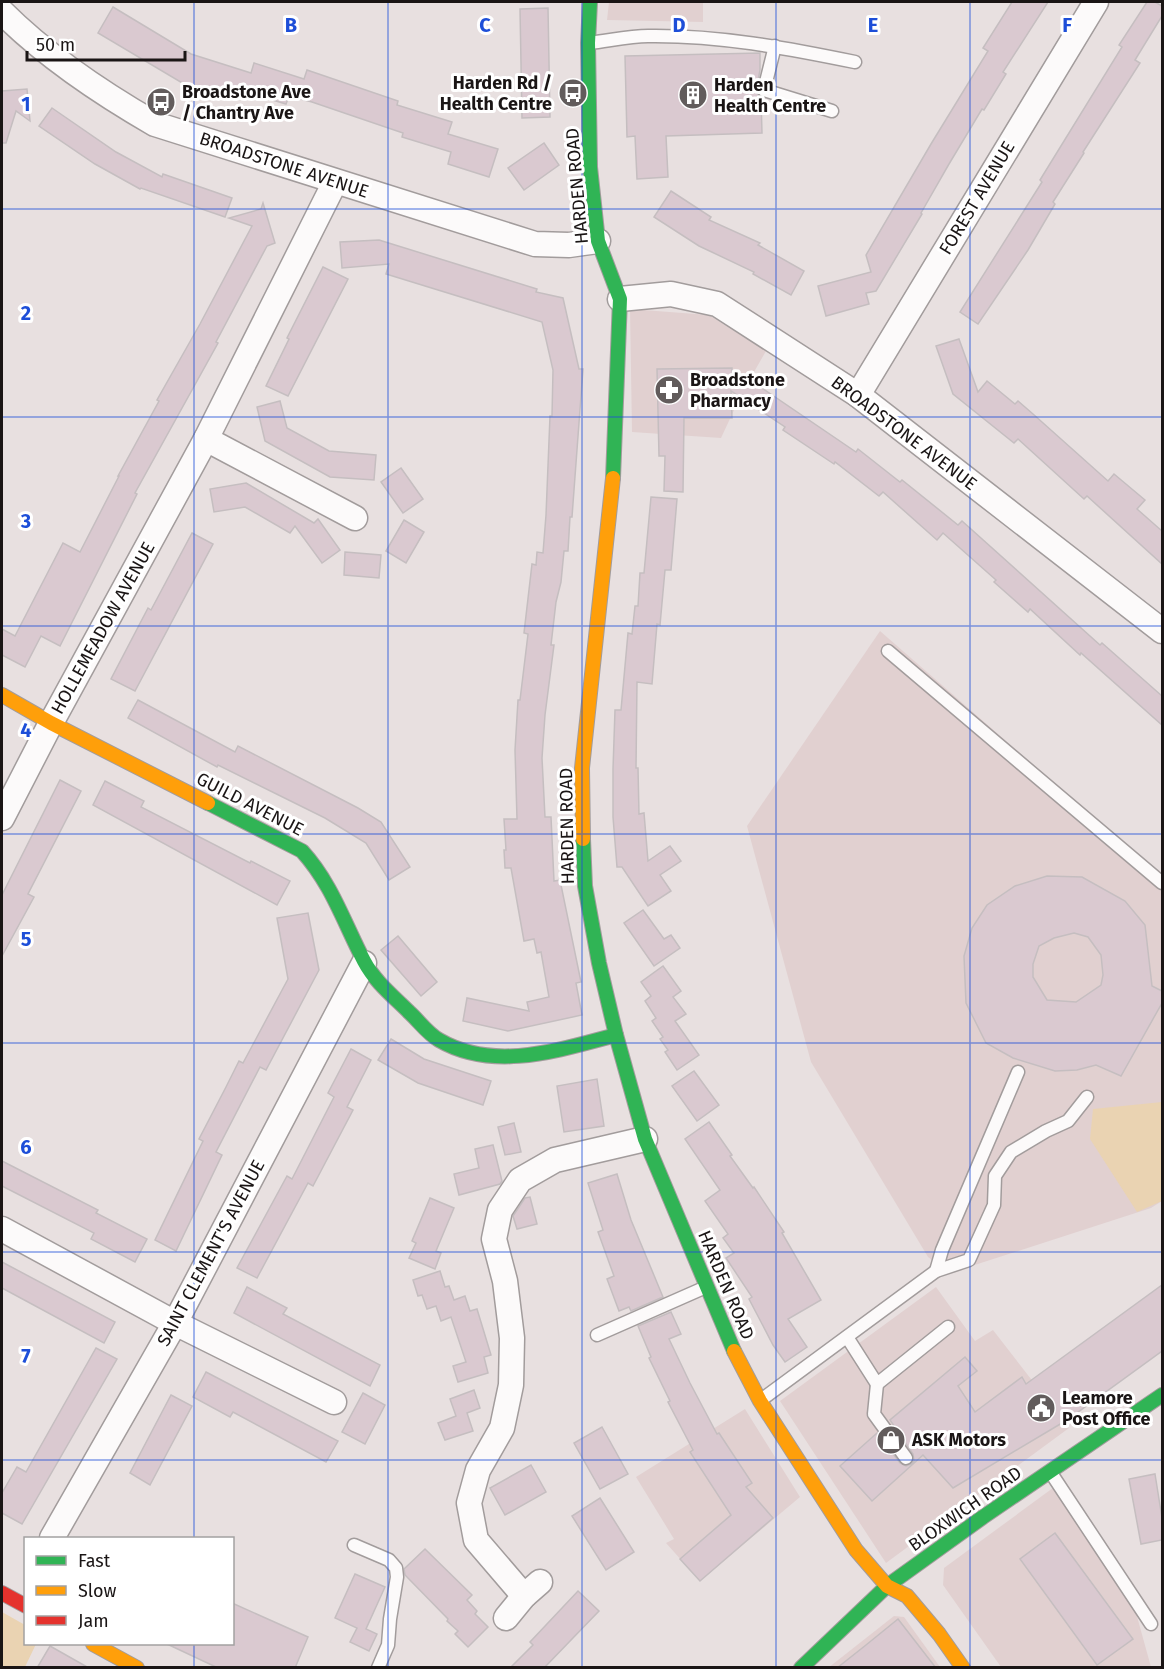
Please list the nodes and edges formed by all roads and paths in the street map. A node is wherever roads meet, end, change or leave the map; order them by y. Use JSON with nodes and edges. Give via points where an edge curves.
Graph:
{"nodes":[{"id":1,"x":590,"y":2,"type":"edge"},
{"id":2,"x":1096,"y":2,"type":"edge"},
{"id":3,"x":2,"y":12,"type":"edge"},
{"id":4,"x":588,"y":43,"type":"junction"},
{"id":5,"x":776,"y":46,"type":"junction"},
{"id":6,"x":855,"y":62,"type":"dead end"},
{"id":7,"x":832,"y":111,"type":"dead end"},
{"id":8,"x":335,"y":182,"type":"junction"},
{"id":9,"x":598,"y":241,"type":"junction"},
{"id":10,"x":620,"y":299,"type":"junction"},
{"id":11,"x":858,"y":395,"type":"junction"},
{"id":12,"x":206,"y":439,"type":"junction"},
{"id":13,"x":355,"y":518,"type":"dead end"},
{"id":14,"x":1162,"y":631,"type":"edge"},
{"id":15,"x":888,"y":651,"type":"dead end"},
{"id":16,"x":2,"y":695,"type":"edge"},
{"id":17,"x":51,"y":723,"type":"junction"},
{"id":18,"x":2,"y":818,"type":"edge"},
{"id":19,"x":1162,"y":883,"type":"edge"},
{"id":20,"x":364,"y":963,"type":"junction"},
{"id":21,"x":616,"y":1035,"type":"junction"},
{"id":22,"x":1018,"y":1072,"type":"dead end"},
{"id":23,"x":1087,"y":1096,"type":"dead end"},
{"id":24,"x":645,"y":1139,"type":"junction"},
{"id":25,"x":2,"y":1229,"type":"edge"},
{"id":26,"x":936,"y":1271,"type":"junction"},
{"id":27,"x":707,"y":1287,"type":"junction"},
{"id":28,"x":175,"y":1323,"type":"junction"},
{"id":29,"x":948,"y":1327,"type":"dead end"},
{"id":30,"x":597,"y":1335,"type":"dead end"},
{"id":31,"x":847,"y":1337,"type":"junction"},
{"id":32,"x":877,"y":1384,"type":"junction"},
{"id":33,"x":1162,"y":1395,"type":"edge"},
{"id":34,"x":760,"y":1401,"type":"junction"},
{"id":35,"x":334,"y":1402,"type":"dead end"},
{"id":36,"x":906,"y":1458,"type":"dead end"},
{"id":37,"x":1050,"y":1472,"type":"junction"},
{"id":38,"x":53,"y":1537,"type":"edge"},
{"id":39,"x":354,"y":1545,"type":"dead end"},
{"id":40,"x":887,"y":1586,"type":"junction"},
{"id":41,"x":506,"y":1618,"type":"dead end"},
{"id":42,"x":1151,"y":1624,"type":"dead end"},
{"id":43,"x":95,"y":1645,"type":"edge"},
{"id":44,"x":137,"y":1668,"type":"edge"},
{"id":45,"x":378,"y":1668,"type":"edge"},
{"id":46,"x":801,"y":1668,"type":"edge"},
{"id":47,"x":963,"y":1668,"type":"edge"}],
"edges":[{"from":1,"to":4,"type":"street","name":"HARDEN ROAD"},
{"from":2,"to":11,"type":"street","name":"FOREST AVENUE"},
{"from":3,"to":8,"type":"street","name":"BROADSTONE AVENUE","via":[[108,97],[155,124]]},
{"from":4,"to":5,"type":"lane","via":[[647,36]]},
{"from":4,"to":9,"type":"street","name":"HARDEN ROAD","via":[[590,167]]},
{"from":5,"to":6,"type":"lane"},
{"from":5,"to":7,"type":"lane","via":[[764,90]]},
{"from":8,"to":9,"type":"street","name":"BROADSTONE AVENUE","via":[[535,244]]},
{"from":8,"to":12,"type":"street","name":"HOLLEMEADOW AVENUE"},
{"from":9,"to":10,"type":"street","name":"HARDEN ROAD"},
{"from":10,"to":11,"type":"street","name":"BROADSTONE AVENUE","via":[[671,294],[717,304]]},
{"from":10,"to":21,"type":"street","name":"HARDEN ROAD","via":[[614,466],[582,768],[585,886]]},
{"from":11,"to":14,"type":"street","name":"BROADSTONE AVENUE"},
{"from":12,"to":13,"type":"street"},
{"from":12,"to":17,"type":"street","name":"HOLLEMEADOW AVENUE"},
{"from":15,"to":19,"type":"lane"},
{"from":16,"to":17,"type":"street","name":"GUILD AVENUE"},
{"from":17,"to":18,"type":"street","name":"HOLLEMEADOW AVENUE"},
{"from":17,"to":20,"type":"street","name":"GUILD AVENUE","via":[[302,851],[317,866],[336,898]]},
{"from":20,"to":21,"type":"street","name":"GUILD AVENUE","via":[[393,998],[439,1040],[473,1054],[539,1054]]},
{"from":20,"to":28,"type":"street","name":"SAINT CLEMENT'S AVENUE"},
{"from":21,"to":24,"type":"street","name":"HARDEN ROAD"},
{"from":22,"to":26,"type":"lane"},
{"from":23,"to":26,"type":"lane","via":[[1068,1120],[1011,1152],[995,1176],[994,1205],[969,1260]]},
{"from":24,"to":27,"type":"street","name":"HARDEN ROAD"},
{"from":24,"to":41,"type":"street","via":[[555,1160],[520,1180],[500,1210],[494,1239],[507,1292],[512,1385],[502,1428],[478,1470],[469,1503],[476,1540],[532,1589]]},
{"from":25,"to":28,"type":"street"},
{"from":26,"to":31,"type":"lane"},
{"from":27,"to":30,"type":"lane"},
{"from":27,"to":34,"type":"street","name":"HARDEN ROAD"},
{"from":28,"to":35,"type":"street"},
{"from":28,"to":38,"type":"street","name":"SAINT CLEMENT'S AVENUE"},
{"from":29,"to":32,"type":"lane"},
{"from":31,"to":32,"type":"lane"},
{"from":31,"to":34,"type":"lane"},
{"from":32,"to":36,"type":"lane","via":[[874,1414]]},
{"from":33,"to":37,"type":"street","name":"BLOXWICH ROAD"},
{"from":34,"to":40,"type":"street","name":"HARDEN ROAD","via":[[856,1550]]},
{"from":37,"to":40,"type":"street","name":"BLOXWICH ROAD"},
{"from":37,"to":42,"type":"lane"},
{"from":39,"to":45,"type":"lane","via":[[389,1560],[398,1577],[388,1646]]},
{"from":40,"to":46,"type":"street","name":"BLOXWICH ROAD"},
{"from":40,"to":47,"type":"street","name":"HARDEN ROAD","via":[[907,1596]]},
{"from":43,"to":44,"type":"street"}]}
